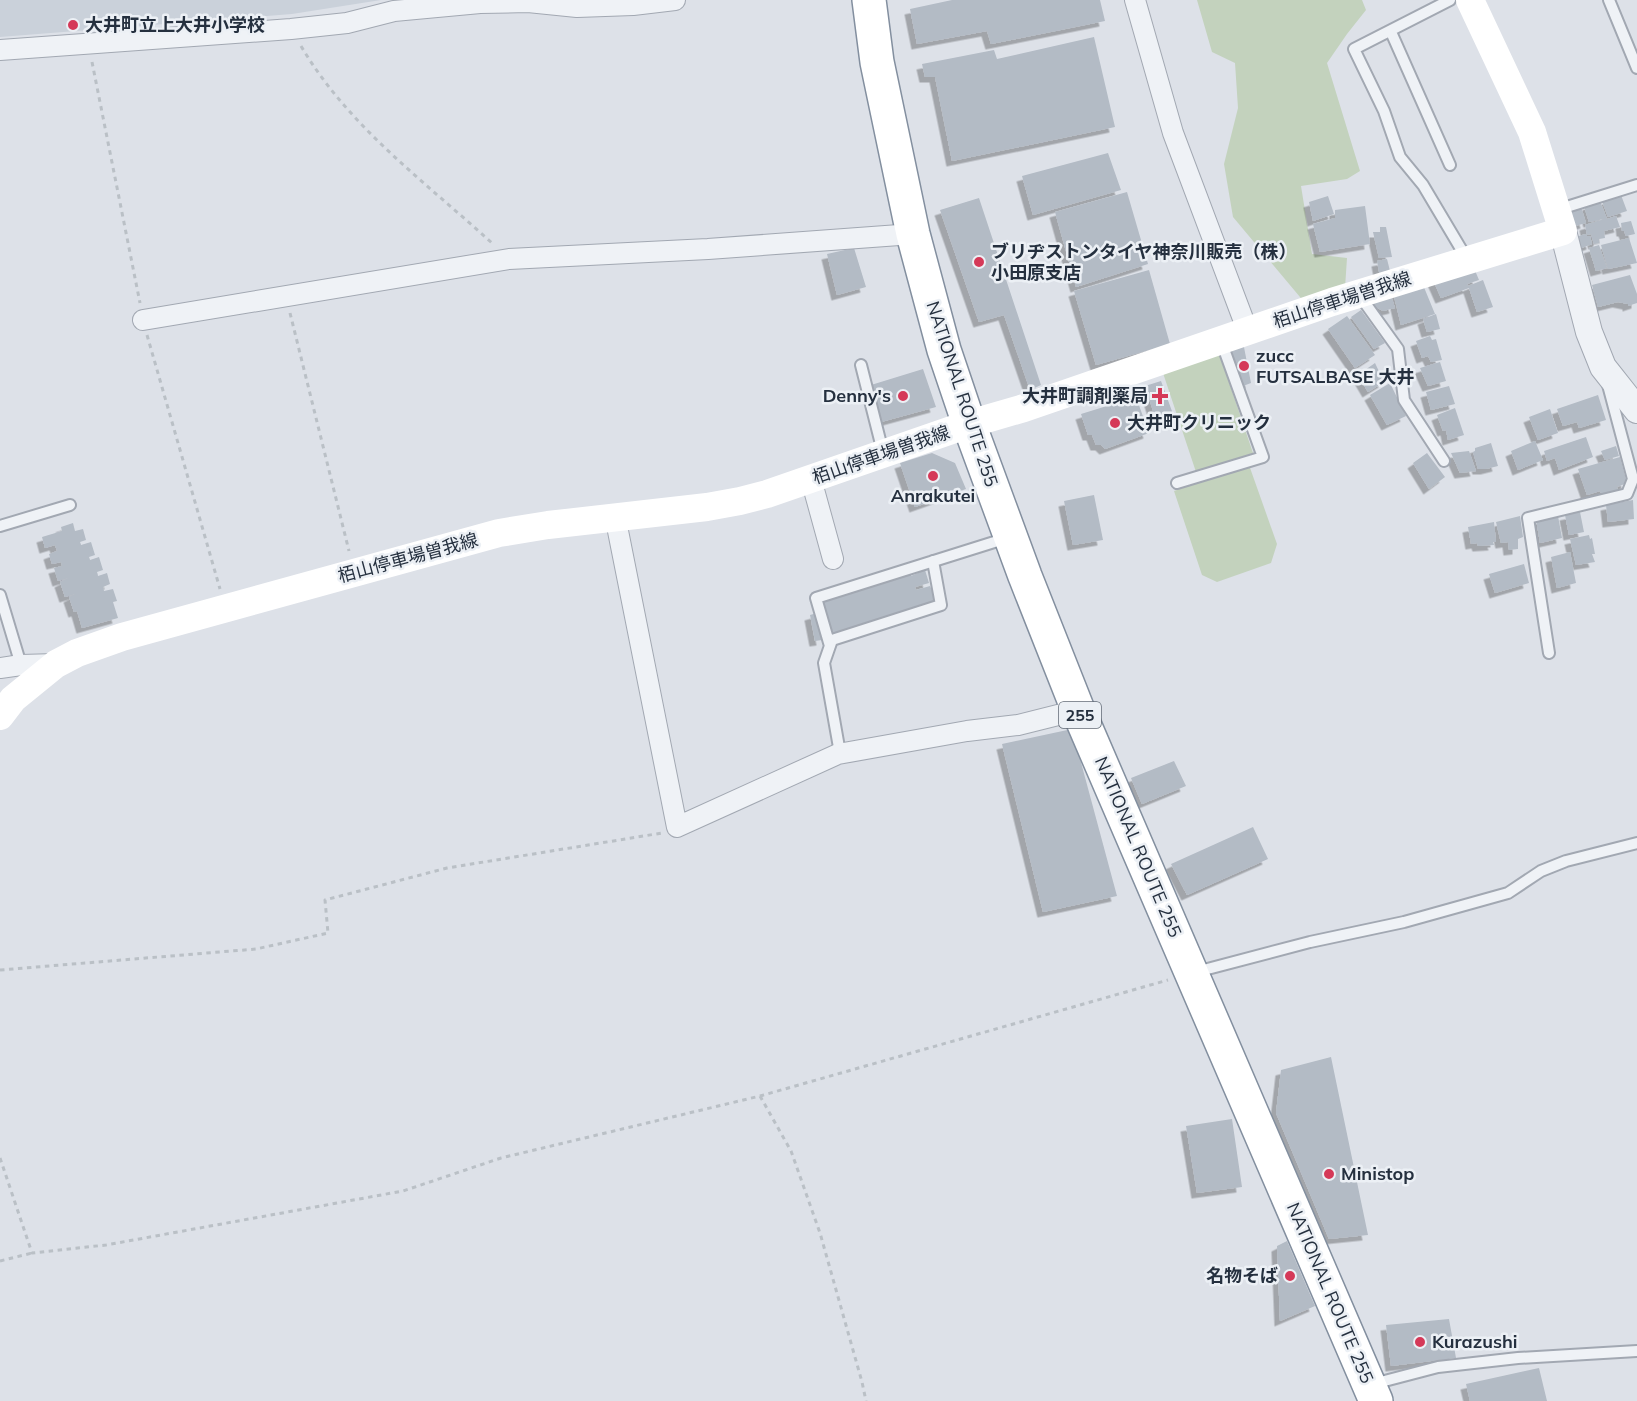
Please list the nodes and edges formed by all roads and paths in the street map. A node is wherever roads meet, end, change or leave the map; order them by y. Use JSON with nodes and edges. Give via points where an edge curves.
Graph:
{"nodes":[{"id":1,"x":675,"y":0,"type":"edge"},
{"id":2,"x":869,"y":0,"type":"edge"},
{"id":3,"x":1135,"y":0,"type":"edge"},
{"id":4,"x":1450,"y":0,"type":"edge"},
{"id":5,"x":1470,"y":0,"type":"edge"},
{"id":6,"x":1609,"y":0,"type":"edge"},
{"id":7,"x":393,"y":6,"type":"edge"},
{"id":8,"x":291,"y":29,"type":"junction"},
{"id":9,"x":1391,"y":32,"type":"junction"},
{"id":10,"x":0,"y":50,"type":"edge"},
{"id":11,"x":1637,"y":68,"type":"edge"},
{"id":12,"x":1450,"y":165,"type":"dead end"},
{"id":13,"x":1637,"y":185,"type":"edge"},
{"id":14,"x":1560,"y":221,"type":"junction"},
{"id":15,"x":913,"y":234,"type":"junction"},
{"id":16,"x":509,"y":259,"type":"junction"},
{"id":17,"x":1467,"y":259,"type":"junction"},
{"id":18,"x":1359,"y":294,"type":"junction"},
{"id":19,"x":286,"y":296,"type":"junction"},
{"id":20,"x":143,"y":320,"type":"dead end"},
{"id":21,"x":1248,"y":332,"type":"junction"},
{"id":22,"x":1221,"y":341,"type":"junction"},
{"id":23,"x":861,"y":365,"type":"dead end"},
{"id":24,"x":1603,"y":367,"type":"junction"},
{"id":25,"x":1637,"y":410,"type":"edge"},
{"id":26,"x":969,"y":424,"type":"junction"},
{"id":27,"x":884,"y":454,"type":"junction"},
{"id":28,"x":1444,"y":461,"type":"dead end"},
{"id":29,"x":811,"y":479,"type":"junction"},
{"id":30,"x":1635,"y":479,"type":"edge"},
{"id":31,"x":1177,"y":483,"type":"dead end"},
{"id":32,"x":70,"y":505,"type":"dead end"},
{"id":33,"x":615,"y":516,"type":"junction"},
{"id":34,"x":0,"y":526,"type":"edge"},
{"id":35,"x":1011,"y":537,"type":"junction"},
{"id":36,"x":834,"y":559,"type":"dead end"},
{"id":37,"x":933,"y":561,"type":"junction"},
{"id":38,"x":353,"y":572,"type":"junction"},
{"id":39,"x":0,"y":595,"type":"edge"},
{"id":40,"x":831,"y":643,"type":"junction"},
{"id":41,"x":1549,"y":653,"type":"dead end"},
{"id":42,"x":56,"y":664,"type":"junction"},
{"id":43,"x":21,"y":665,"type":"junction"},
{"id":44,"x":0,"y":668,"type":"edge"},
{"id":45,"x":1078,"y":710,"type":"junction"},
{"id":46,"x":0,"y":716,"type":"edge"},
{"id":47,"x":840,"y":753,"type":"junction"},
{"id":48,"x":677,"y":827,"type":"junction"},
{"id":49,"x":1637,"y":843,"type":"edge"},
{"id":50,"x":0,"y":970,"type":"edge"},
{"id":51,"x":1192,"y":973,"type":"junction"},
{"id":52,"x":760,"y":1096,"type":"junction"},
{"id":53,"x":0,"y":1158,"type":"edge"},
{"id":54,"x":32,"y":1253,"type":"junction"},
{"id":55,"x":0,"y":1261,"type":"edge"},
{"id":56,"x":1637,"y":1351,"type":"edge"},
{"id":57,"x":1373,"y":1393,"type":"edge"},
{"id":58,"x":866,"y":1401,"type":"edge"}],
"edges":[{"from":1,"to":7,"type":"street","via":[[577,7],[528,2]]},
{"from":2,"to":15,"type":"highway","name":"NATIONAL ROUTE 255","number":"255","via":[[877,62]]},
{"from":3,"to":21,"type":"street","via":[[1173,133]]},
{"from":4,"to":9,"type":"lane"},
{"from":5,"to":14,"type":"main road","via":[[1532,132]]},
{"from":6,"to":11,"type":"lane"},
{"from":7,"to":8,"type":"street","via":[[347,23]]},
{"from":8,"to":10,"type":"street"},
{"from":8,"to":16,"type":"path","via":[[317,73],[374,137]]},
{"from":9,"to":12,"type":"lane"},
{"from":9,"to":17,"type":"lane","via":[[1354,49],[1384,111],[1400,157],[1423,185]]},
{"from":13,"to":14,"type":"lane"},
{"from":14,"to":17,"type":"main road","name":"栢山停車場曽我線"},
{"from":14,"to":24,"type":"street","via":[[1589,332]]},
{"from":15,"to":16,"type":"street"},
{"from":15,"to":26,"type":"highway","name":"NATIONAL ROUTE 255","number":"255","via":[[944,351]]},
{"from":16,"to":19,"type":"street"},
{"from":17,"to":18,"type":"main road","name":"栢山停車場曽我線"},
{"from":18,"to":21,"type":"main road","name":"栢山停車場曽我線"},
{"from":18,"to":28,"type":"lane","via":[[1398,349],[1404,400]]},
{"from":19,"to":20,"type":"street"},
{"from":19,"to":38,"type":"path"},
{"from":21,"to":22,"type":"main road","name":"栢山停車場曽我線"},
{"from":22,"to":26,"type":"main road","name":"栢山停車場曽我線"},
{"from":22,"to":31,"type":"lane","via":[[1263,456]]},
{"from":23,"to":27,"type":"lane"},
{"from":24,"to":25,"type":"street"},
{"from":24,"to":30,"type":"lane"},
{"from":26,"to":27,"type":"main road","name":"栢山停車場曽我線"},
{"from":26,"to":35,"type":"highway","name":"NATIONAL ROUTE 255","number":"255"},
{"from":27,"to":29,"type":"main road","name":"栢山停車場曽我線"},
{"from":29,"to":33,"type":"main road","name":"栢山停車場曽我線","via":[[740,501]]},
{"from":29,"to":36,"type":"street"},
{"from":30,"to":41,"type":"lane","via":[[1627,494],[1528,518]]},
{"from":32,"to":34,"type":"lane"},
{"from":33,"to":38,"type":"main road","name":"栢山停車場曽我線","via":[[499,533]]},
{"from":33,"to":48,"type":"street"},
{"from":35,"to":37,"type":"lane"},
{"from":35,"to":45,"type":"highway","name":"NATIONAL ROUTE 255","number":"255"},
{"from":37,"to":40,"type":"lane","via":[[941,605],[836,637]]},
{"from":37,"to":40,"type":"lane","via":[[816,598]]},
{"from":38,"to":42,"type":"main road","name":"栢山停車場曽我線","via":[[104,642]]},
{"from":39,"to":43,"type":"lane"},
{"from":40,"to":47,"type":"lane","via":[[824,663]]},
{"from":42,"to":43,"type":"street"},
{"from":42,"to":46,"type":"main road","name":"栢山停車場曽我線","via":[[13,699]]},
{"from":43,"to":44,"type":"street"},
{"from":45,"to":47,"type":"street","via":[[1018,725]]},
{"from":45,"to":51,"type":"highway","name":"NATIONAL ROUTE 255","number":"255"},
{"from":47,"to":48,"type":"street"},
{"from":48,"to":50,"type":"path","via":[[667,832],[447,868],[325,900],[328,933],[256,950]]},
{"from":49,"to":51,"type":"lane","via":[[1566,861],[1541,871],[1508,893]]},
{"from":51,"to":52,"type":"path"},
{"from":51,"to":57,"type":"highway","name":"NATIONAL ROUTE 255","number":"255"},
{"from":52,"to":54,"type":"path","via":[[501,1158],[391,1193],[106,1245]]},
{"from":52,"to":58,"type":"path","via":[[791,1151],[820,1233]]},
{"from":53,"to":54,"type":"path"},
{"from":54,"to":55,"type":"path"},
{"from":56,"to":57,"type":"lane","via":[[1438,1367]]}]}
